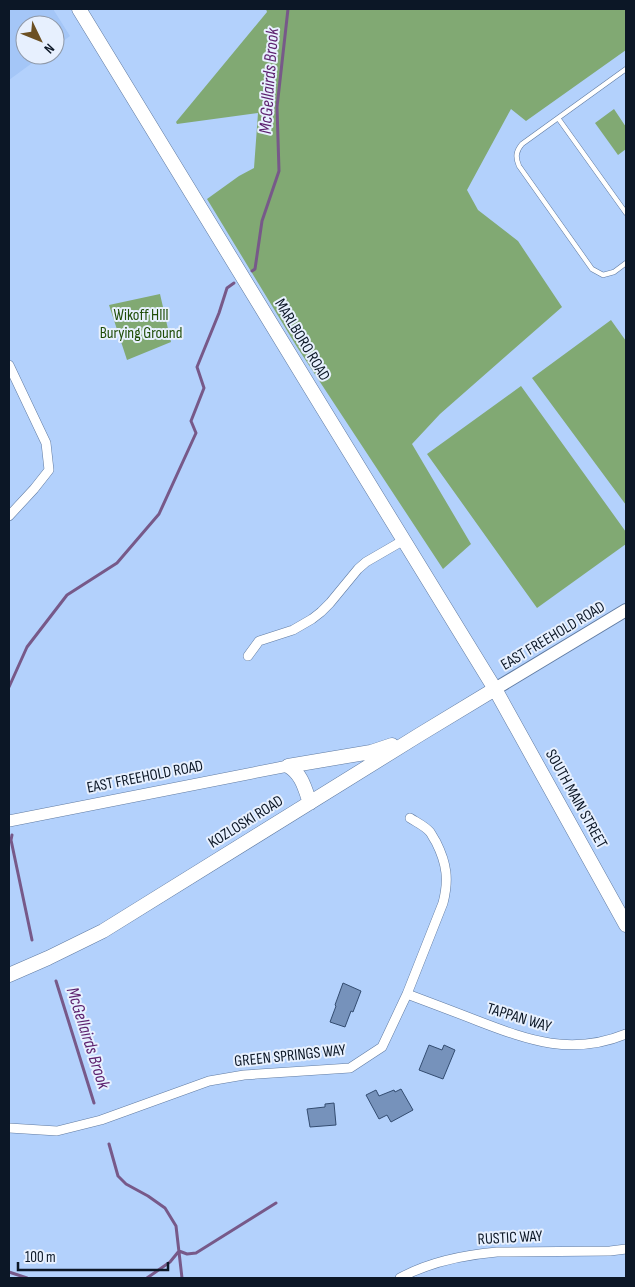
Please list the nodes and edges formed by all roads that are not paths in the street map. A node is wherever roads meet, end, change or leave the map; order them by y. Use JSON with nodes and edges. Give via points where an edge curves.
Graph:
{"nodes":[{"id":1,"x":80,"y":9,"type":"edge"},
{"id":2,"x":626,"y":69,"type":"edge"},
{"id":3,"x":558,"y":118,"type":"junction"},
{"id":4,"x":626,"y":213,"type":"edge"},
{"id":5,"x":626,"y":263,"type":"edge"},
{"id":6,"x":9,"y":365,"type":"edge"},
{"id":7,"x":9,"y":516,"type":"edge"},
{"id":8,"x":404,"y":540,"type":"junction"},
{"id":9,"x":626,"y":610,"type":"edge"},
{"id":10,"x":248,"y":656,"type":"dead end"},
{"id":11,"x":496,"y":689,"type":"junction"},
{"id":12,"x":418,"y":735,"type":"junction"},
{"id":13,"x":288,"y":766,"type":"junction"},
{"id":14,"x":310,"y":803,"type":"junction"},
{"id":15,"x":410,"y":818,"type":"dead end"},
{"id":16,"x":9,"y":821,"type":"edge"},
{"id":17,"x":626,"y":925,"type":"edge"},
{"id":18,"x":9,"y":975,"type":"edge"},
{"id":19,"x":407,"y":994,"type":"junction"},
{"id":20,"x":626,"y":1034,"type":"edge"},
{"id":21,"x":9,"y":1128,"type":"edge"},
{"id":22,"x":626,"y":1249,"type":"edge"},
{"id":23,"x":400,"y":1278,"type":"edge"}],
"edges":[{"from":1,"to":8,"type":"main road","name":"MARLBORO ROAD"},
{"from":2,"to":3,"type":"lane"},
{"from":3,"to":4,"type":"lane"},
{"from":3,"to":5,"type":"lane","via":[[522,144],[516,160],[592,269],[603,275]]},
{"from":6,"to":7,"type":"street","via":[[46,443],[49,470]]},
{"from":8,"to":10,"type":"street","via":[[366,562],[312,619],[293,630],[259,641]]},
{"from":8,"to":11,"type":"main road","name":"MARLBORO ROAD"},
{"from":9,"to":11,"type":"main road","name":"EAST FREEHOLD ROAD"},
{"from":11,"to":12,"type":"main road","name":"KOZLOSKI ROAD"},
{"from":11,"to":17,"type":"main road","name":"SOUTH MAIN STREET"},
{"from":12,"to":13,"type":"main road","via":[[371,752]]},
{"from":12,"to":14,"type":"main road","name":"KOZLOSKI ROAD"},
{"from":13,"to":14,"type":"main road","via":[[302,780]]},
{"from":13,"to":16,"type":"street","name":"EAST FREEHOLD ROAD"},
{"from":14,"to":18,"type":"main road","name":"KOZLOSKI ROAD","via":[[103,931]]},
{"from":15,"to":19,"type":"street","name":"GREEN SPRINGS WAY","via":[[430,831],[440,850],[447,878],[443,903]]},
{"from":19,"to":20,"type":"street","name":"TAPPAN WAY","via":[[516,1036],[554,1045],[595,1043]]},
{"from":19,"to":21,"type":"street","name":"GREEN SPRINGS WAY","via":[[382,1047],[350,1068],[244,1075],[209,1081],[101,1120],[57,1131]]},
{"from":22,"to":23,"type":"street","name":"RUSTIC WAY","via":[[482,1253],[452,1258]]}]}
